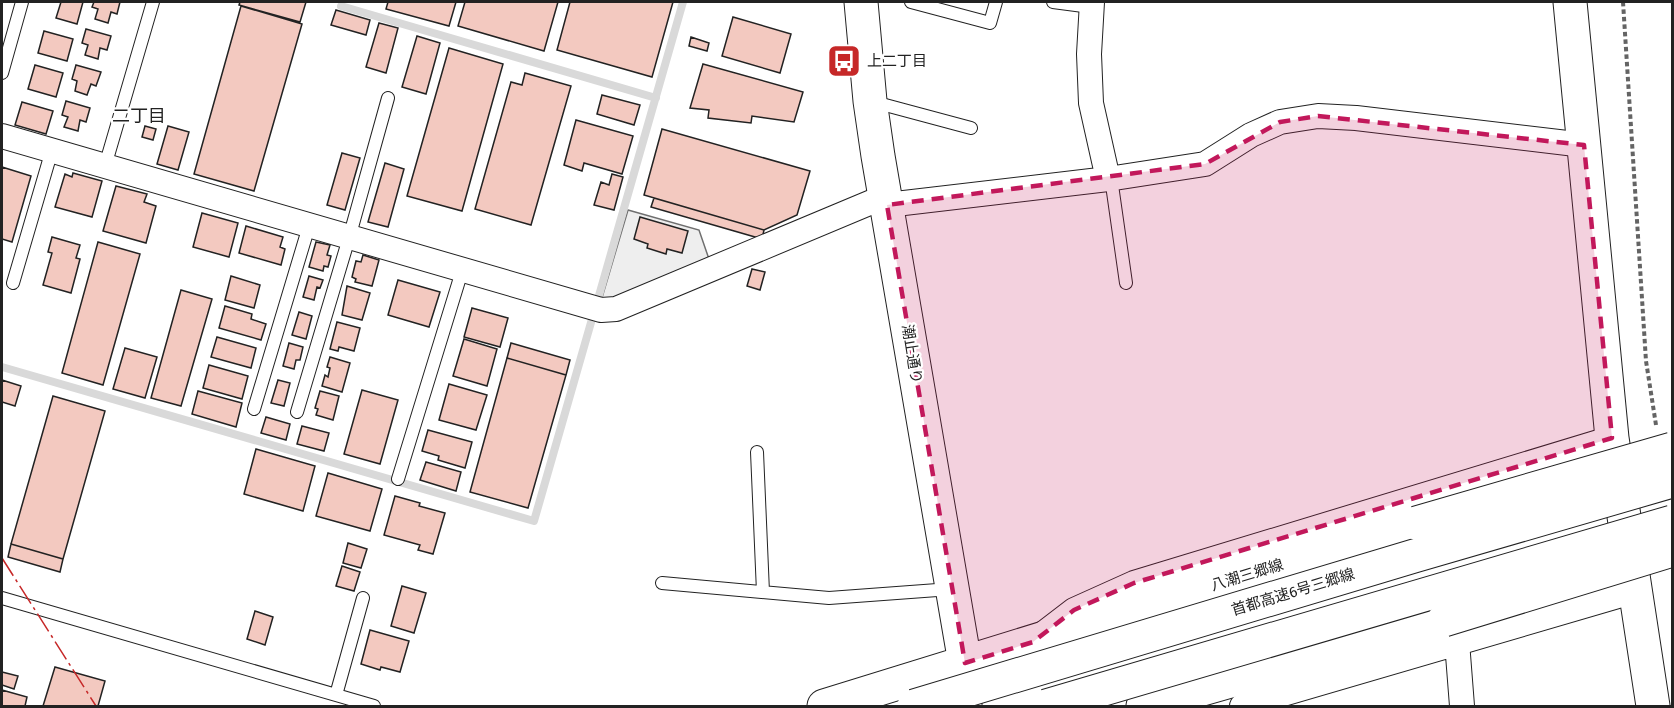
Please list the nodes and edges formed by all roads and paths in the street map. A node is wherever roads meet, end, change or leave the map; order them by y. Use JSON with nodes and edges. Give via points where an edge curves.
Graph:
{"nodes":[{"id":1,"x":22,"y":2,"type":"edge"},
{"id":2,"x":153,"y":2,"type":"edge"},
{"id":3,"x":861,"y":2,"type":"edge"},
{"id":4,"x":911,"y":2,"type":"edge"},
{"id":5,"x":996,"y":2,"type":"edge"},
{"id":6,"x":1053,"y":2,"type":"edge"},
{"id":7,"x":1570,"y":2,"type":"edge"},
{"id":8,"x":1623,"y":2,"type":"edge"},
{"id":9,"x":1091,"y":4,"type":"edge"},
{"id":10,"x":2,"y":73,"type":"edge"},
{"id":11,"x":388,"y":99,"type":"dead end"},
{"id":12,"x":870,"y":101,"type":"junction"},
{"id":13,"x":971,"y":128,"type":"dead end"},
{"id":14,"x":2,"y":136,"type":"edge"},
{"id":15,"x":1584,"y":145,"type":"junction"},
{"id":16,"x":52,"y":150,"type":"junction"},
{"id":17,"x":105,"y":166,"type":"junction"},
{"id":18,"x":1110,"y":178,"type":"junction"},
{"id":19,"x":886,"y":200,"type":"junction"},
{"id":20,"x":309,"y":226,"type":"junction"},
{"id":21,"x":349,"y":238,"type":"junction"},
{"id":22,"x":462,"y":271,"type":"junction"},
{"id":23,"x":13,"y":283,"type":"dead end"},
{"id":24,"x":1126,"y":283,"type":"dead end"},
{"id":25,"x":254,"y":409,"type":"dead end"},
{"id":26,"x":297,"y":412,"type":"dead end"},
{"id":27,"x":1612,"y":438,"type":"junction"},
{"id":28,"x":1665,"y":440,"type":"edge"},
{"id":29,"x":757,"y":452,"type":"dead end"},
{"id":30,"x":398,"y":479,"type":"dead end"},
{"id":31,"x":1672,"y":481,"type":"edge"},
{"id":32,"x":1672,"y":522,"type":"edge"},
{"id":33,"x":1672,"y":550,"type":"edge"},
{"id":34,"x":662,"y":583,"type":"dead end"},
{"id":35,"x":952,"y":589,"type":"junction"},
{"id":36,"x":1635,"y":591,"type":"junction"},
{"id":37,"x":763,"y":592,"type":"junction"},
{"id":38,"x":2,"y":598,"type":"edge"},
{"id":39,"x":363,"y":598,"type":"dead end"},
{"id":40,"x":1450,"y":631,"type":"junction"},
{"id":41,"x":1033,"y":642,"type":"junction"},
{"id":42,"x":965,"y":663,"type":"junction"},
{"id":43,"x":336,"y":695,"type":"junction"},
{"id":44,"x":1656,"y":698,"type":"edge"},
{"id":45,"x":374,"y":706,"type":"edge"},
{"id":46,"x":824,"y":706,"type":"edge"},
{"id":47,"x":914,"y":706,"type":"edge"},
{"id":48,"x":965,"y":706,"type":"edge"},
{"id":49,"x":1046,"y":706,"type":"edge"},
{"id":50,"x":1143,"y":706,"type":"edge"},
{"id":51,"x":1242,"y":706,"type":"edge"},
{"id":52,"x":1462,"y":706,"type":"edge"}],
"edges":[{"from":1,"to":10,"type":"lane"},
{"from":2,"to":17,"type":"lane"},
{"from":3,"to":12,"type":"main road","name":"潮止通り"},
{"from":4,"to":5,"type":"lane","via":[[990,23]]},
{"from":6,"to":9,"type":"lane"},
{"from":7,"to":15,"type":"main road"},
{"from":8,"to":28,"type":"path","via":[[1646,362]]},
{"from":9,"to":18,"type":"street","via":[[1091,103]]},
{"from":11,"to":21,"type":"lane"},
{"from":12,"to":13,"type":"lane"},
{"from":12,"to":19,"type":"main road","name":"潮止通り"},
{"from":14,"to":16,"type":"street"},
{"from":15,"to":18,"type":"street","via":[[1318,116],[1280,122],[1251,135],[1205,165]]},
{"from":15,"to":27,"type":"main road"},
{"from":16,"to":17,"type":"street"},
{"from":16,"to":23,"type":"lane"},
{"from":17,"to":20,"type":"street"},
{"from":18,"to":19,"type":"street"},
{"from":18,"to":24,"type":"lane"},
{"from":19,"to":22,"type":"street","via":[[616,309],[601,310]]},
{"from":19,"to":35,"type":"main road","name":"潮止通り"},
{"from":20,"to":21,"type":"street"},
{"from":20,"to":25,"type":"lane"},
{"from":21,"to":22,"type":"street"},
{"from":21,"to":26,"type":"lane"},
{"from":22,"to":30,"type":"lane"},
{"from":27,"to":36,"type":"main road"},
{"from":27,"to":41,"type":"street","via":[[1134,583],[1074,610]]},
{"from":28,"to":41,"type":"main road","name":"八潮三郷線","bridge":true,"via":[[1416,523]]},
{"from":29,"to":37,"type":"lane"},
{"from":31,"to":47,"type":"main road","name":"首都高速6号三郷線","bridge":true},
{"from":32,"to":49,"type":"main road","bridge":true},
{"from":33,"to":40,"type":"main road","bridge":true},
{"from":34,"to":37,"type":"lane"},
{"from":35,"to":37,"type":"lane","via":[[829,598]]},
{"from":35,"to":42,"type":"main road","name":"潮止通り"},
{"from":36,"to":40,"type":"street"},
{"from":36,"to":44,"type":"main road"},
{"from":38,"to":43,"type":"lane"},
{"from":39,"to":43,"type":"lane"},
{"from":40,"to":50,"type":"main road"},
{"from":40,"to":51,"type":"street"},
{"from":40,"to":52,"type":"street"},
{"from":41,"to":42,"type":"main road","name":"八潮三郷線"},
{"from":42,"to":46,"type":"main road","name":"八潮三郷線"},
{"from":42,"to":48,"type":"main road","name":"潮止通り"},
{"from":43,"to":45,"type":"lane"}]}
